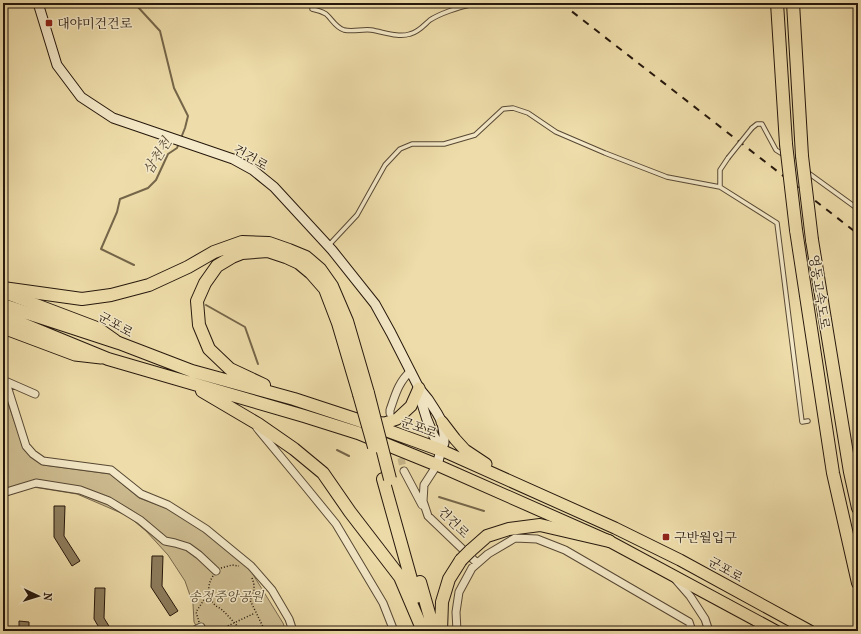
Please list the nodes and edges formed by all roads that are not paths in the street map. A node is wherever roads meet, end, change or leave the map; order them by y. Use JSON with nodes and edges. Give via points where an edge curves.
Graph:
{"nodes":[{"id":1,"x":38,"y":3,"type":"edge"},
{"id":2,"x":500,"y":3,"type":"edge"},
{"id":3,"x":777,"y":3,"type":"edge"},
{"id":4,"x":793,"y":3,"type":"edge"},
{"id":5,"x":312,"y":9,"type":"dead end"},
{"id":6,"x":799,"y":162,"type":"junction"},
{"id":7,"x":720,"y":187,"type":"junction"},
{"id":8,"x":858,"y":209,"type":"edge"},
{"id":9,"x":328,"y":246,"type":"junction"},
{"id":10,"x":3,"y":288,"type":"edge"},
{"id":11,"x":3,"y":292,"type":"edge"},
{"id":12,"x":3,"y":305,"type":"edge"},
{"id":13,"x":3,"y":316,"type":"edge"},
{"id":14,"x":3,"y":328,"type":"edge"},
{"id":15,"x":119,"y":343,"type":"junction"},
{"id":16,"x":108,"y":359,"type":"junction"},
{"id":17,"x":411,"y":371,"type":"junction"},
{"id":18,"x":3,"y":380,"type":"edge"},
{"id":19,"x":186,"y":382,"type":"junction"},
{"id":20,"x":3,"y":383,"type":"edge"},
{"id":21,"x":419,"y":388,"type":"junction"},
{"id":22,"x":35,"y":394,"type":"dead end"},
{"id":23,"x":363,"y":394,"type":"junction"},
{"id":24,"x":294,"y":399,"type":"junction"},
{"id":25,"x":390,"y":413,"type":"tunnel mouth"},
{"id":26,"x":249,"y":418,"type":"junction"},
{"id":27,"x":361,"y":421,"type":"junction"},
{"id":28,"x":808,"y":421,"type":"dead end"},
{"id":29,"x":442,"y":422,"type":"junction"},
{"id":30,"x":441,"y":450,"type":"junction"},
{"id":31,"x":437,"y":465,"type":"junction"},
{"id":32,"x":487,"y":470,"type":"junction"},
{"id":33,"x":404,"y":471,"type":"tunnel mouth"},
{"id":34,"x":387,"y":479,"type":"junction"},
{"id":35,"x":3,"y":493,"type":"edge"},
{"id":36,"x":858,"y":508,"type":"edge"},
{"id":37,"x":428,"y":516,"type":"junction"},
{"id":38,"x":609,"y":542,"type":"junction"},
{"id":39,"x":477,"y":563,"type":"junction"},
{"id":40,"x":216,"y":571,"type":"road end"},
{"id":41,"x":673,"y":576,"type":"junction"},
{"id":42,"x":858,"y":582,"type":"edge"},
{"id":43,"x":201,"y":627,"type":"road end"},
{"id":44,"x":193,"y":631,"type":"edge"},
{"id":45,"x":294,"y":631,"type":"edge"},
{"id":46,"x":394,"y":631,"type":"edge"},
{"id":47,"x":424,"y":631,"type":"edge"},
{"id":48,"x":434,"y":631,"type":"edge"},
{"id":49,"x":442,"y":631,"type":"edge"},
{"id":50,"x":457,"y":631,"type":"edge"},
{"id":51,"x":692,"y":631,"type":"edge"},
{"id":52,"x":709,"y":631,"type":"edge"},
{"id":53,"x":776,"y":631,"type":"edge"},
{"id":54,"x":810,"y":631,"type":"edge"}],
"edges":[{"from":1,"to":9,"type":"main road","name":"건건로","via":[[57,65],[81,97],[113,118],[233,159],[253,170],[274,187]]},
{"from":2,"to":5,"type":"lane","via":[[460,8],[437,16],[412,34],[402,35],[370,30],[343,30],[325,14]]},
{"from":3,"to":42,"type":"highway","name":"영동고속도로","bridge":true,"via":[[786,144],[796,230],[834,473]]},
{"from":4,"to":6,"type":"highway","name":"영동고속도로"},
{"from":6,"to":7,"type":"lane","bridge":true,"via":[[776,150],[762,124],[758,124],[752,128],[720,170]]},
{"from":6,"to":8,"type":"lane"},
{"from":6,"to":36,"type":"highway","name":"영동고속도로","bridge":true},
{"from":7,"to":9,"type":"lane","via":[[667,177],[556,132],[528,113],[513,108],[503,109],[475,135],[444,144],[412,144],[400,149],[385,165],[357,215]]},
{"from":7,"to":28,"type":"lane","via":[[777,223],[802,422]]},
{"from":9,"to":17,"type":"main road","name":"건건로","via":[[375,304]]},
{"from":10,"to":23,"type":"highway","via":[[82,299],[111,295],[149,285],[214,252],[242,242],[269,243],[306,257],[320,269],[332,286],[347,322]]},
{"from":11,"to":15,"type":"main road","name":"군포로","via":[[98,328]]},
{"from":12,"to":15,"type":"highway"},
{"from":13,"to":16,"type":"highway"},
{"from":14,"to":16,"type":"main road","via":[[75,355]]},
{"from":15,"to":24,"type":"highway","name":"군포로","via":[[192,371]]},
{"from":16,"to":19,"type":"highway"},
{"from":17,"to":21,"type":"main road","name":"건건로"},
{"from":17,"to":25,"type":"street","via":[[398,386]]},
{"from":18,"to":22,"type":"street"},
{"from":19,"to":26,"type":"highway"},
{"from":19,"to":31,"type":"highway","via":[[358,433]]},
{"from":20,"to":45,"type":"street","via":[[8,389],[26,446],[33,454],[43,461],[111,470],[141,494],[168,505],[206,529],[251,566],[272,590]]},
{"from":21,"to":27,"type":"main road","via":[[411,406],[397,419],[385,423]]},
{"from":21,"to":29,"type":"main road","name":"건건로"},
{"from":21,"to":30,"type":"main road","name":"건건로","via":[[420,399]]},
{"from":23,"to":24,"type":"highway","via":[[325,289],[299,263],[286,257],[268,251],[242,253],[217,266],[205,283],[197,300],[199,325],[209,349],[230,369]]},
{"from":23,"to":34,"type":"highway","bridge":true},
{"from":24,"to":27,"type":"highway","name":"군포로"},
{"from":26,"to":46,"type":"street","via":[[336,524],[383,603]]},
{"from":26,"to":47,"type":"highway","via":[[294,449],[322,473],[400,577]]},
{"from":27,"to":30,"type":"highway","name":"군포로"},
{"from":29,"to":30,"type":"main road","name":"건건로","via":[[444,443]]},
{"from":29,"to":32,"type":"main road","via":[[465,450],[486,464]]},
{"from":30,"to":31,"type":"main road","name":"건건로"},
{"from":30,"to":32,"type":"main road","name":"군포로"},
{"from":31,"to":37,"type":"street","name":"건건로","via":[[424,485],[423,501]]},
{"from":31,"to":38,"type":"main road"},
{"from":32,"to":54,"type":"main road","name":"군포로","via":[[628,534]]},
{"from":33,"to":37,"type":"street"},
{"from":34,"to":47,"type":"highway"},
{"from":34,"to":48,"type":"highway"},
{"from":35,"to":40,"type":"street","via":[[36,483],[80,490],[110,500],[165,541],[199,554]]},
{"from":37,"to":39,"type":"street","name":"건건로"},
{"from":38,"to":41,"type":"main road"},
{"from":38,"to":49,"type":"highway","bridge":true,"via":[[540,526],[509,529],[487,536],[461,560],[449,579],[442,602]]},
{"from":39,"to":50,"type":"street","via":[[459,592]]},
{"from":39,"to":51,"type":"street","via":[[515,538],[538,539],[565,550],[677,614],[689,622]]},
{"from":41,"to":52,"type":"street","via":[[706,619]]},
{"from":41,"to":53,"type":"main road"},
{"from":43,"to":44,"type":"street"}]}
